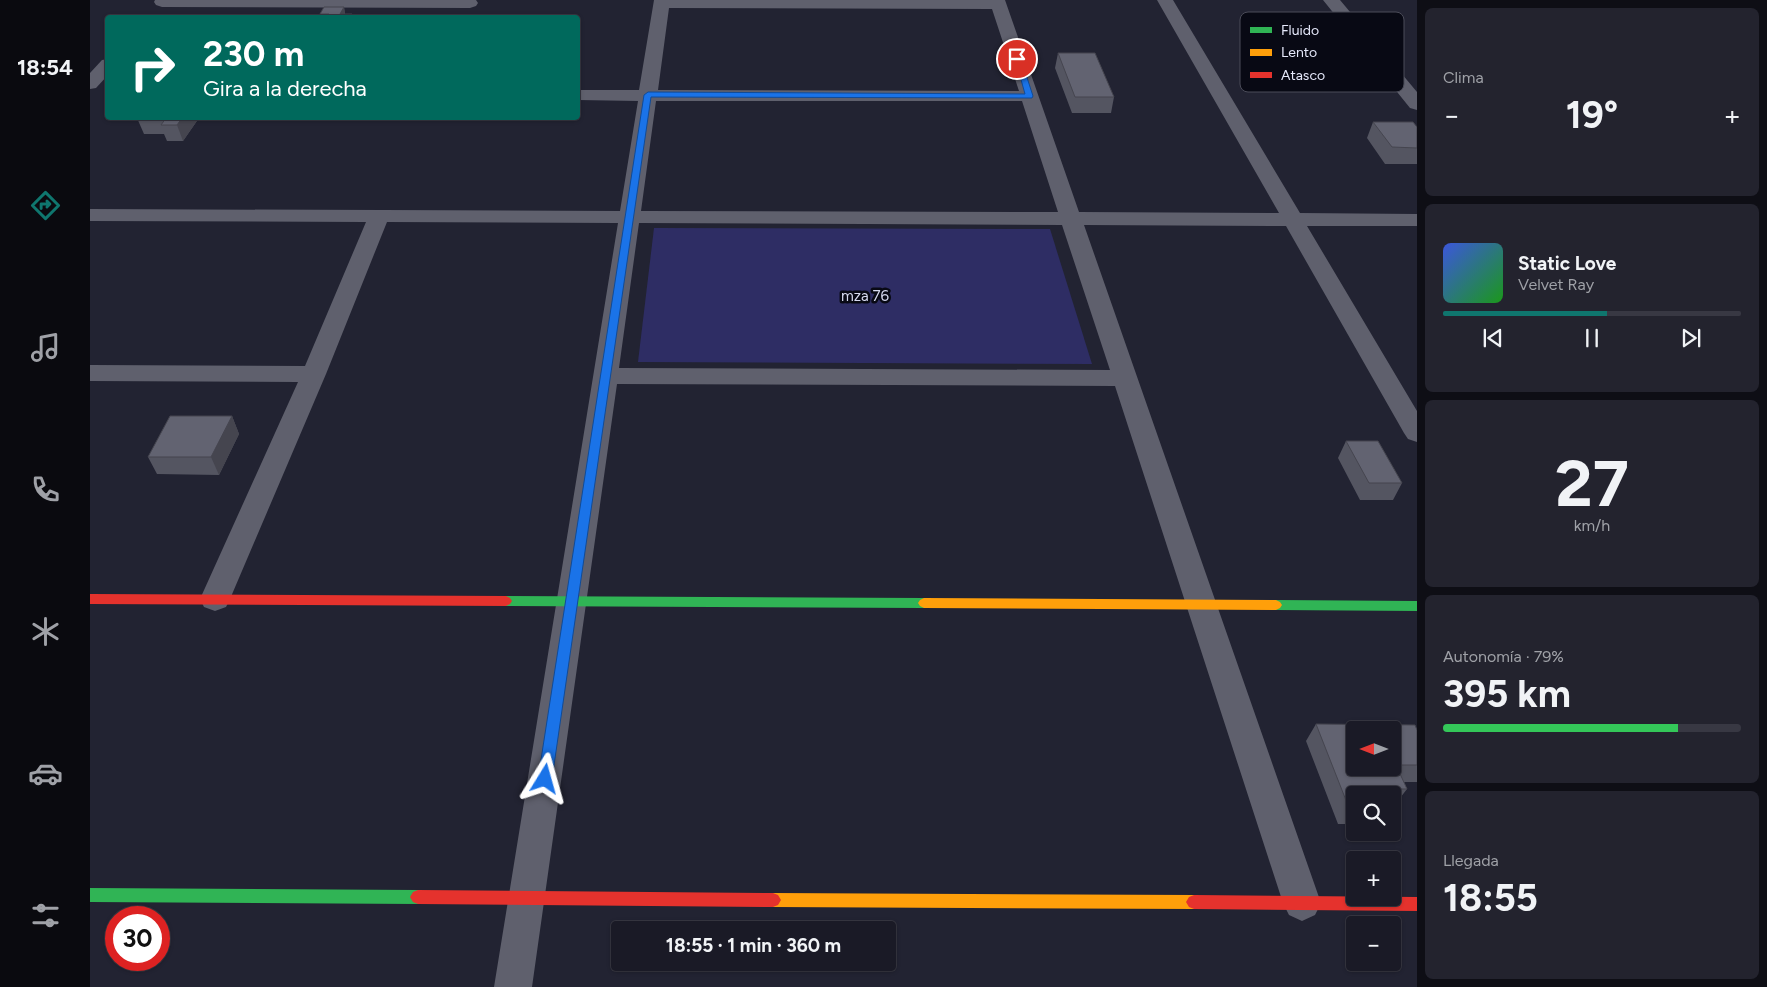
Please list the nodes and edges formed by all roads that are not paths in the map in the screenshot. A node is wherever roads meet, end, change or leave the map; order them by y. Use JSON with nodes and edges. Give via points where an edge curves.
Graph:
{"nodes":[{"id":1,"x":1165,"y":0,"type":"edge"},
{"id":2,"x":1331,"y":0,"type":"edge"},
{"id":3,"x":661,"y":2,"type":"edge"},
{"id":4,"x":998,"y":2,"type":"edge"},
{"id":5,"x":160,"y":5,"type":"edge"},
{"id":6,"x":468,"y":7,"type":"edge"},
{"id":7,"x":1341,"y":12,"type":"edge"},
{"id":8,"x":105,"y":67,"type":"edge"},
{"id":9,"x":90,"y":84,"type":"edge"},
{"id":10,"x":1404,"y":88,"type":"edge"},
{"id":11,"x":90,"y":93,"type":"edge"},
{"id":12,"x":105,"y":93,"type":"edge"},
{"id":13,"x":580,"y":94,"type":"edge"},
{"id":14,"x":648,"y":95,"type":"junction"},
{"id":15,"x":1030,"y":96,"type":"junction"},
{"id":16,"x":1417,"y":104,"type":"edge"},
{"id":17,"x":90,"y":215,"type":"edge"},
{"id":18,"x":379,"y":216,"type":"junction"},
{"id":19,"x":629,"y":217,"type":"junction"},
{"id":20,"x":1071,"y":218,"type":"junction"},
{"id":21,"x":1293,"y":219,"type":"junction"},
{"id":22,"x":1417,"y":220,"type":"edge"},
{"id":23,"x":90,"y":373,"type":"edge"},
{"id":24,"x":314,"y":374,"type":"junction"},
{"id":25,"x":605,"y":376,"type":"junction"},
{"id":26,"x":1125,"y":378,"type":"junction"},
{"id":27,"x":1417,"y":433,"type":"edge"},
{"id":28,"x":90,"y":599,"type":"edge"},
{"id":29,"x":216,"y":599,"type":"junction"},
{"id":30,"x":571,"y":602,"type":"junction"},
{"id":31,"x":1201,"y":605,"type":"junction"},
{"id":32,"x":1417,"y":606,"type":"edge"},
{"id":33,"x":90,"y":895,"type":"edge"},
{"id":34,"x":527,"y":898,"type":"junction"},
{"id":35,"x":1302,"y":903,"type":"junction"},
{"id":36,"x":1417,"y":904,"type":"edge"},
{"id":37,"x":514,"y":987,"type":"edge"}],
"edges":[{"from":1,"to":21,"type":"street"},
{"from":2,"to":7,"type":"street"},
{"from":3,"to":4,"type":"street"},
{"from":3,"to":14,"type":"street"},
{"from":4,"to":15,"type":"street"},
{"from":5,"to":6,"type":"street"},
{"from":8,"to":9,"type":"street"},
{"from":10,"to":16,"type":"street"},
{"from":11,"to":12,"type":"street"},
{"from":13,"to":14,"type":"street"},
{"from":14,"to":15,"type":"street"},
{"from":14,"to":19,"type":"street"},
{"from":15,"to":20,"type":"street"},
{"from":17,"to":18,"type":"street"},
{"from":18,"to":19,"type":"street"},
{"from":18,"to":24,"type":"street"},
{"from":19,"to":20,"type":"street"},
{"from":19,"to":25,"type":"street"},
{"from":20,"to":21,"type":"street"},
{"from":20,"to":26,"type":"street"},
{"from":21,"to":22,"type":"street"},
{"from":21,"to":27,"type":"street"},
{"from":23,"to":24,"type":"street"},
{"from":24,"to":29,"type":"street"},
{"from":25,"to":26,"type":"street"},
{"from":25,"to":30,"type":"street"},
{"from":26,"to":31,"type":"street"},
{"from":28,"to":29,"type":"street"},
{"from":29,"to":30,"type":"street"},
{"from":30,"to":31,"type":"street"},
{"from":30,"to":34,"type":"street"},
{"from":31,"to":32,"type":"street"},
{"from":31,"to":35,"type":"street"},
{"from":33,"to":34,"type":"street"},
{"from":34,"to":35,"type":"street"},
{"from":34,"to":37,"type":"street"},
{"from":35,"to":36,"type":"street"}]}
